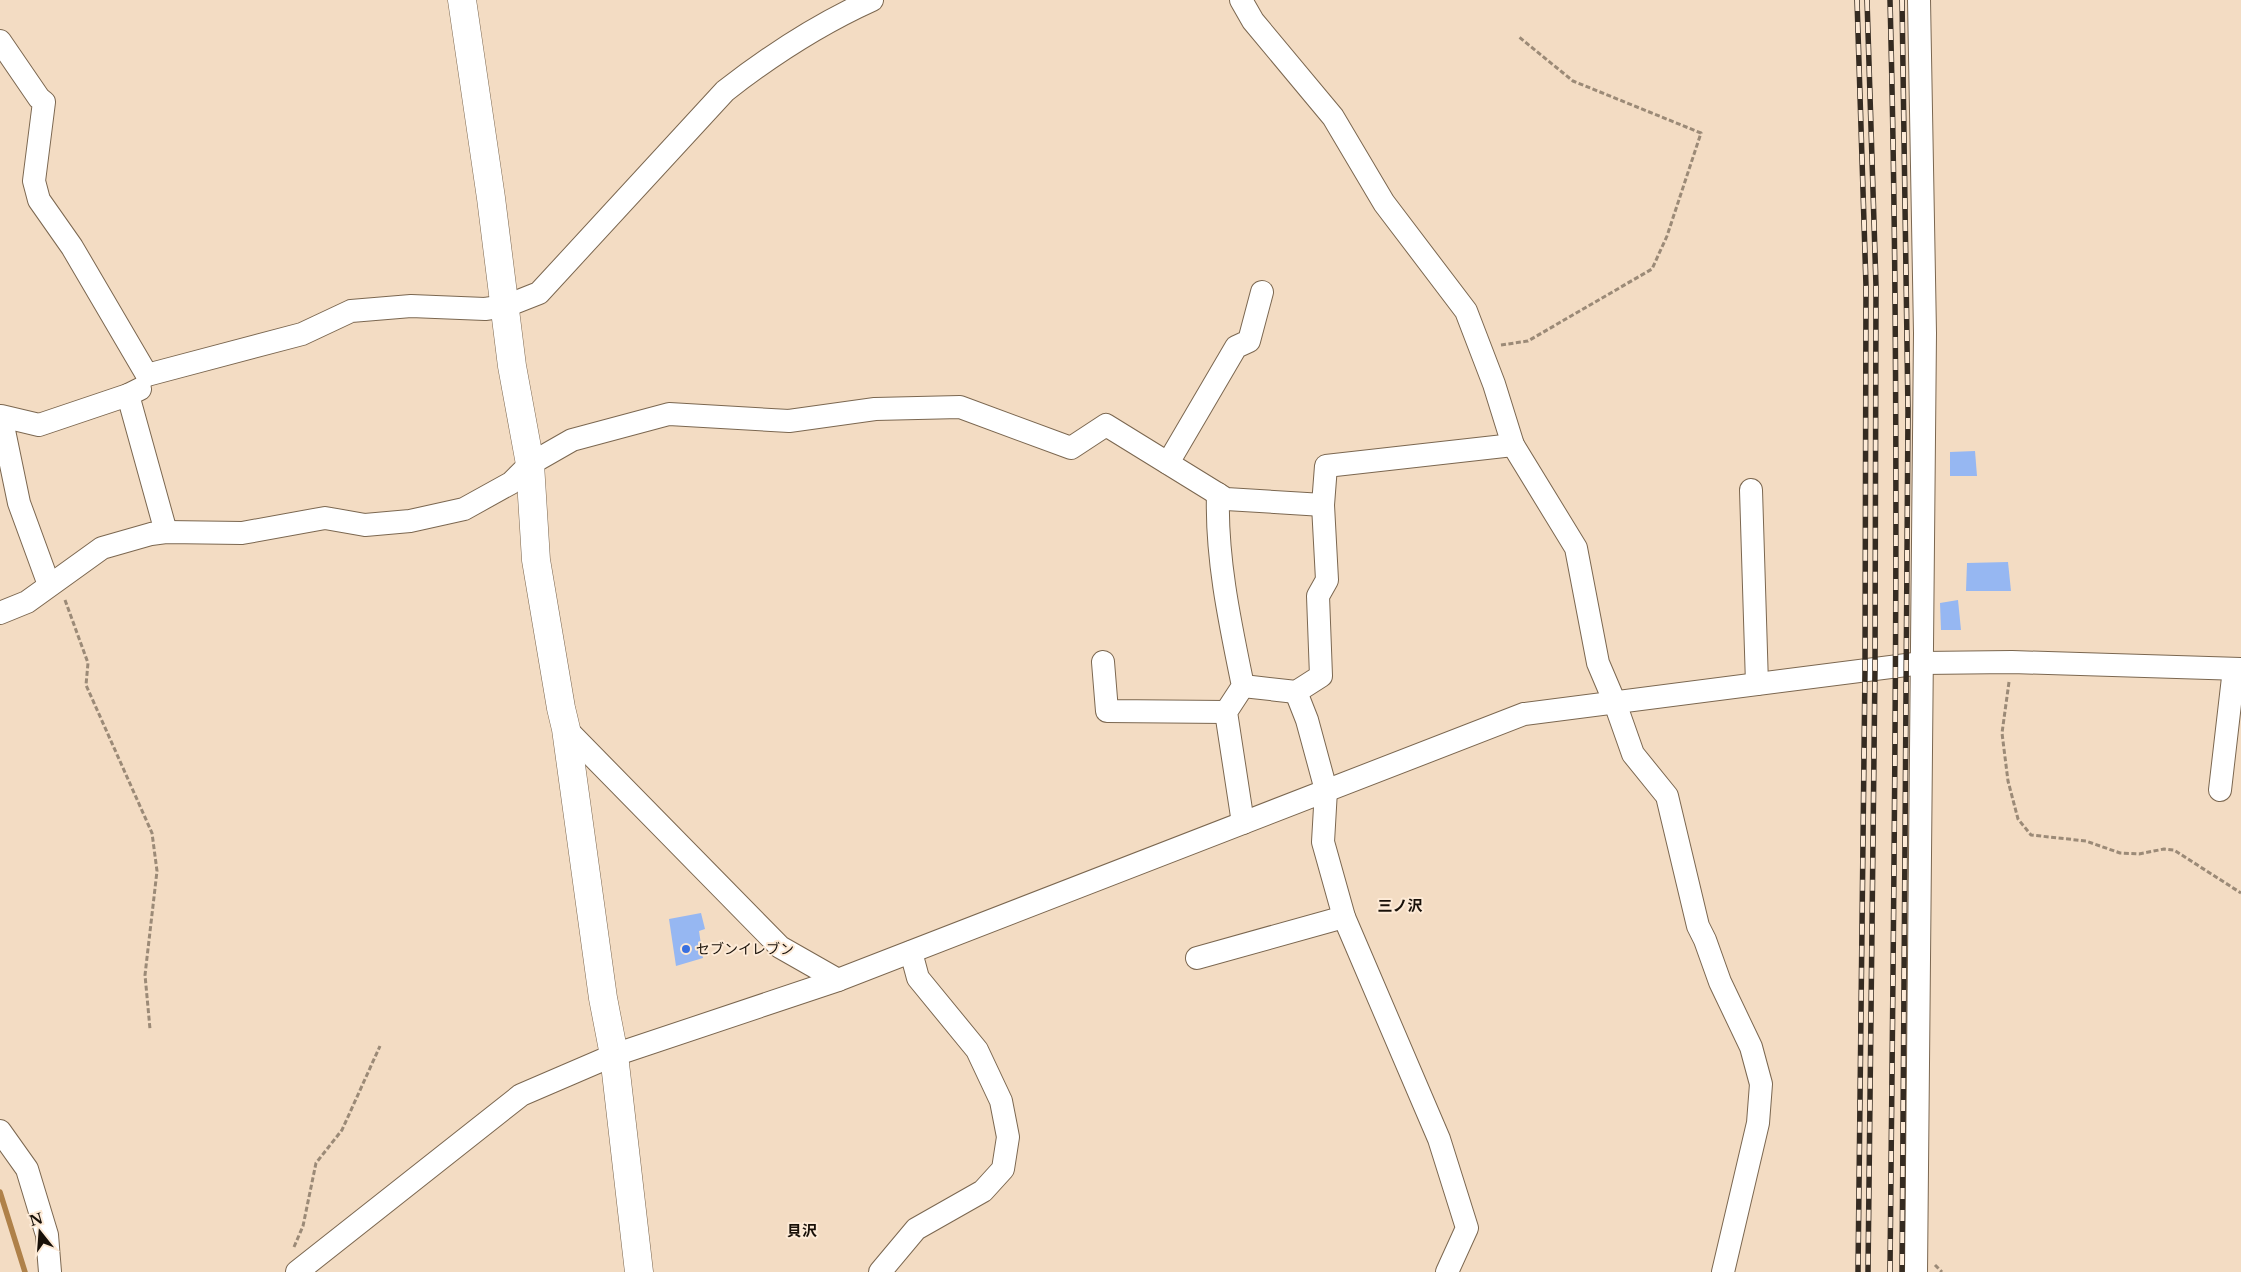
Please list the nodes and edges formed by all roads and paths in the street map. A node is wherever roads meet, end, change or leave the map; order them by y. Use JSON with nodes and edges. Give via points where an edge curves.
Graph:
{"nodes":[{"id":1,"x":462,"y":0,"type":"edge"},
{"id":2,"x":872,"y":0,"type":"edge"},
{"id":3,"x":1241,"y":0,"type":"edge"},
{"id":4,"x":1919,"y":0,"type":"edge"},
{"id":5,"x":1519,"y":37,"type":"dead end"},
{"id":6,"x":0,"y":41,"type":"edge"},
{"id":7,"x":1262,"y":292,"type":"dead end"},
{"id":8,"x":506,"y":306,"type":"junction"},
{"id":9,"x":1481,"y":349,"type":"junction"},
{"id":10,"x":147,"y":375,"type":"junction"},
{"id":11,"x":128,"y":395,"type":"junction"},
{"id":12,"x":0,"y":416,"type":"edge"},
{"id":13,"x":1513,"y":445,"type":"junction"},
{"id":14,"x":1168,"y":463,"type":"junction"},
{"id":15,"x":530,"y":464,"type":"junction"},
{"id":16,"x":1752,"y":490,"type":"dead end"},
{"id":17,"x":1218,"y":494,"type":"junction"},
{"id":18,"x":1323,"y":505,"type":"junction"},
{"id":19,"x":166,"y":532,"type":"junction"},
{"id":20,"x":54,"y":582,"type":"junction"},
{"id":21,"x":0,"y":612,"type":"edge"},
{"id":22,"x":1103,"y":662,"type":"dead end"},
{"id":23,"x":2012,"y":662,"type":"junction"},
{"id":24,"x":1922,"y":663,"type":"junction"},
{"id":25,"x":2238,"y":669,"type":"edge"},
{"id":26,"x":1757,"y":684,"type":"junction"},
{"id":27,"x":1242,"y":686,"type":"junction"},
{"id":28,"x":1296,"y":692,"type":"junction"},
{"id":29,"x":1616,"y":703,"type":"junction"},
{"id":30,"x":1226,"y":712,"type":"junction"},
{"id":31,"x":566,"y":729,"type":"junction"},
{"id":32,"x":1326,"y":790,"type":"junction"},
{"id":33,"x":2220,"y":790,"type":"dead end"},
{"id":34,"x":1243,"y":823,"type":"junction"},
{"id":35,"x":2241,"y":893,"type":"edge"},
{"id":36,"x":1344,"y":917,"type":"junction"},
{"id":37,"x":911,"y":952,"type":"junction"},
{"id":38,"x":1197,"y":958,"type":"dead end"},
{"id":39,"x":838,"y":980,"type":"junction"},
{"id":40,"x":150,"y":1029,"type":"dead end"},
{"id":41,"x":380,"y":1046,"type":"dead end"},
{"id":42,"x":614,"y":1055,"type":"junction"},
{"id":43,"x":0,"y":1131,"type":"edge"},
{"id":44,"x":292,"y":1250,"type":"dead end"},
{"id":45,"x":50,"y":1272,"type":"edge"},
{"id":46,"x":298,"y":1272,"type":"edge"},
{"id":47,"x":639,"y":1272,"type":"edge"},
{"id":48,"x":880,"y":1272,"type":"edge"},
{"id":49,"x":1447,"y":1272,"type":"edge"},
{"id":50,"x":1723,"y":1272,"type":"edge"},
{"id":51,"x":1916,"y":1272,"type":"edge"}],
"edges":[{"from":1,"to":8,"type":"street"},
{"from":2,"to":8,"type":"street","via":[[830,19],[724,91],[540,293]]},
{"from":3,"to":9,"type":"street","via":[[1253,21],[1332,117],[1384,203],[1466,311]]},
{"from":4,"to":24,"type":"street","via":[[1925,333]]},
{"from":5,"to":9,"type":"path","via":[[1574,81],[1701,133],[1667,236],[1652,269],[1528,341]]},
{"from":6,"to":10,"type":"street","via":[[44,102],[34,181],[39,200],[72,247]]},
{"from":7,"to":14,"type":"street","via":[[1249,342],[1236,347]]},
{"from":8,"to":10,"type":"street","via":[[486,309],[411,306],[351,311],[302,334]]},
{"from":8,"to":15,"type":"street","via":[[512,366]]},
{"from":9,"to":13,"type":"street"},
{"from":10,"to":11,"type":"street","via":[[140,390]]},
{"from":11,"to":12,"type":"street","via":[[39,425]]},
{"from":11,"to":19,"type":"street"},
{"from":12,"to":20,"type":"street","via":[[19,503]]},
{"from":13,"to":18,"type":"street","via":[[1326,466]]},
{"from":13,"to":29,"type":"street","via":[[1576,548],[1598,662]]},
{"from":14,"to":15,"type":"street","via":[[1106,425],[1071,448],[960,407],[875,409],[789,421],[669,414],[572,440]]},
{"from":14,"to":17,"type":"street"},
{"from":15,"to":19,"type":"street","via":[[512,483],[464,509],[410,521],[365,525],[325,518],[242,533]]},
{"from":15,"to":31,"type":"street","via":[[536,560]]},
{"from":16,"to":26,"type":"street"},
{"from":17,"to":18,"type":"street","via":[[1226,498]]},
{"from":17,"to":27,"type":"street","via":[[1217,531]]},
{"from":18,"to":28,"type":"street","via":[[1327,580],[1318,596],[1321,676]]},
{"from":19,"to":20,"type":"street","via":[[102,548]]},
{"from":20,"to":21,"type":"street","via":[[27,602]]},
{"from":20,"to":40,"type":"path","via":[[88,663],[86,685],[152,832],[157,871],[145,975]]},
{"from":22,"to":30,"type":"street","via":[[1107,711]]},
{"from":23,"to":24,"type":"street"},
{"from":23,"to":25,"type":"street"},
{"from":23,"to":35,"type":"path","via":[[2002,733],[2008,781],[2018,819],[2031,835],[2086,841],[2120,853],[2174,850]]},
{"from":24,"to":26,"type":"street"},
{"from":24,"to":51,"type":"street"},
{"from":25,"to":33,"type":"street"},
{"from":26,"to":29,"type":"street"},
{"from":27,"to":28,"type":"street"},
{"from":27,"to":30,"type":"street"},
{"from":28,"to":32,"type":"street","via":[[1308,720]]},
{"from":29,"to":32,"type":"street","via":[[1524,714]]},
{"from":29,"to":50,"type":"street","via":[[1633,754],[1667,796],[1698,926],[1751,1047],[1760,1084],[1758,1123]]},
{"from":30,"to":34,"type":"street"},
{"from":31,"to":39,"type":"street","via":[[780,948]]},
{"from":31,"to":42,"type":"street","via":[[603,998]]},
{"from":32,"to":34,"type":"street"},
{"from":32,"to":36,"type":"street","via":[[1323,842]]},
{"from":34,"to":37,"type":"street"},
{"from":36,"to":38,"type":"street"},
{"from":36,"to":49,"type":"street","via":[[1439,1139],[1467,1228]]},
{"from":37,"to":39,"type":"street"},
{"from":37,"to":48,"type":"street","via":[[918,978],[977,1050],[1001,1101],[1008,1137],[1003,1169],[983,1191],[916,1229]]},
{"from":39,"to":42,"type":"street"},
{"from":41,"to":44,"type":"path","via":[[342,1130],[316,1163],[303,1226]]},
{"from":42,"to":46,"type":"street","via":[[521,1095]]},
{"from":42,"to":47,"type":"street"},
{"from":43,"to":45,"type":"street","via":[[27,1169],[47,1235]]}]}
